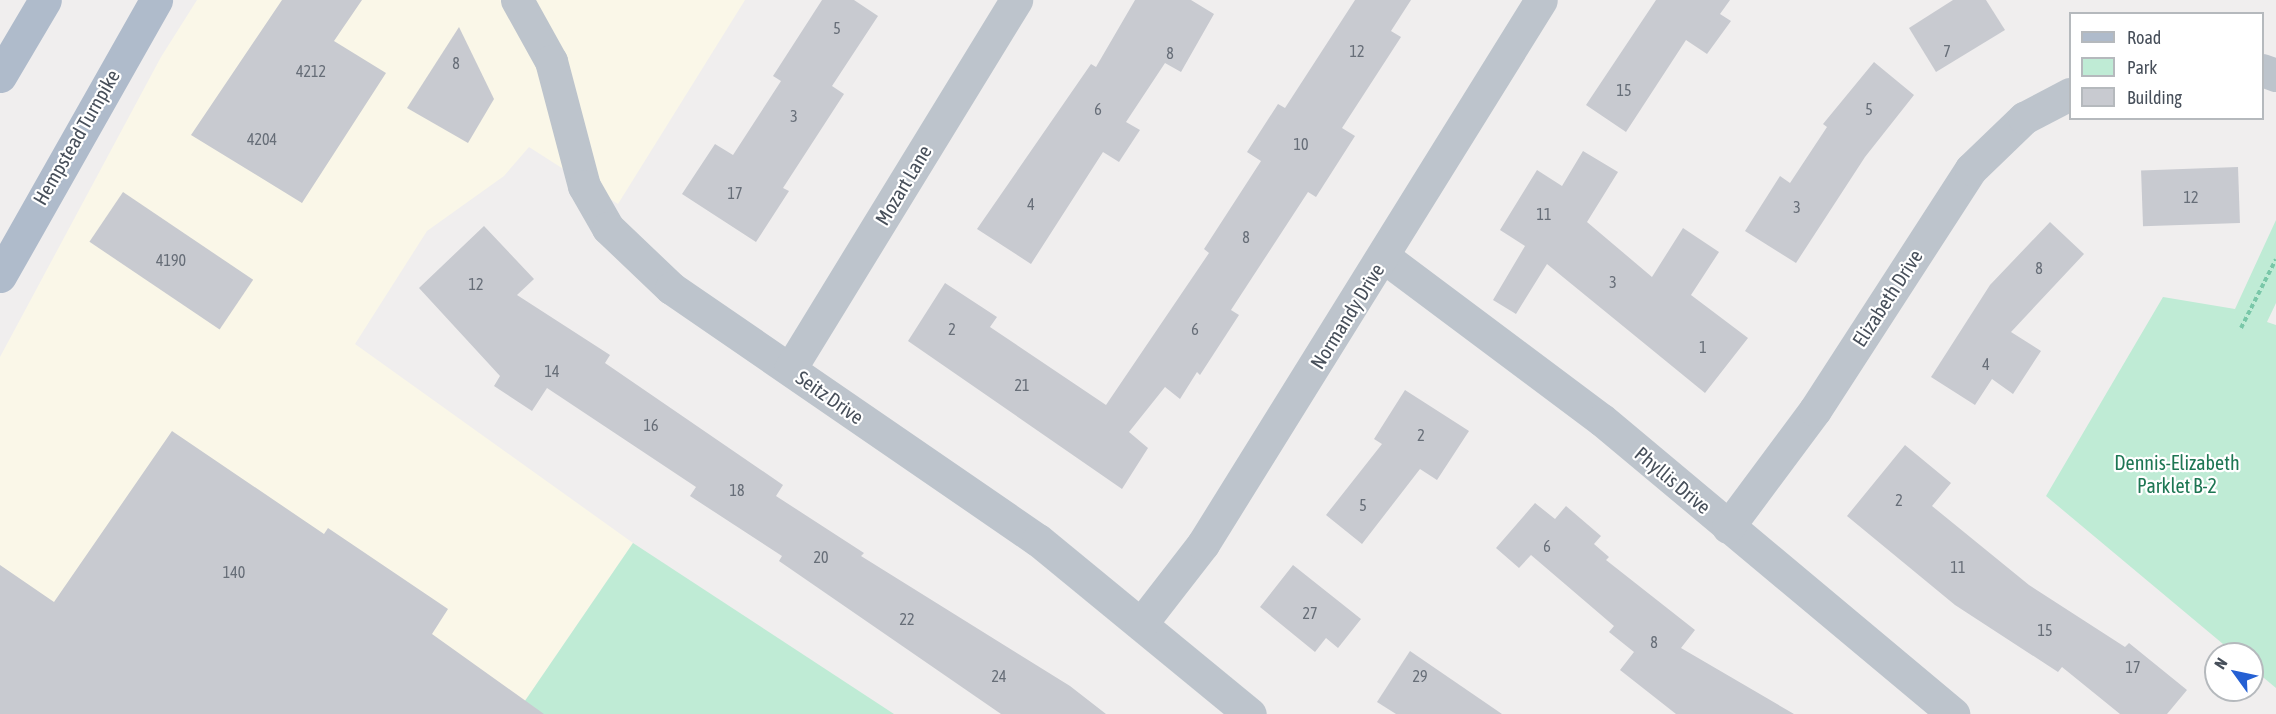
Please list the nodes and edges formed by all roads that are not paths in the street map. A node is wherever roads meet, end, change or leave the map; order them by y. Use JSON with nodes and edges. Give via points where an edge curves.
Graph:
{"nodes":[{"id":1,"x":45,"y":0,"type":"edge"},
{"id":2,"x":156,"y":0,"type":"edge"},
{"id":3,"x":517,"y":0,"type":"edge"},
{"id":4,"x":1016,"y":0,"type":"edge"},
{"id":5,"x":1541,"y":0,"type":"edge"},
{"id":6,"x":0,"y":76,"type":"edge"},
{"id":7,"x":2069,"y":95,"type":"edge"},
{"id":8,"x":1384,"y":257,"type":"junction"},
{"id":9,"x":0,"y":276,"type":"edge"},
{"id":10,"x":790,"y":369,"type":"junction"},
{"id":11,"x":1728,"y":527,"type":"junction"},
{"id":12,"x":1141,"y":624,"type":"junction"},
{"id":13,"x":1250,"y":714,"type":"edge"},
{"id":14,"x":1953,"y":714,"type":"edge"}],
"edges":[{"from":1,"to":6,"type":"main road"},
{"from":2,"to":9,"type":"main road","name":"Hempstead Turnpike"},
{"from":3,"to":10,"type":"street","name":"Seitz Drive","via":[[551,61],[584,186],[608,228],[671,288]]},
{"from":4,"to":10,"type":"street","name":"Mozart Lane"},
{"from":5,"to":8,"type":"street","name":"Normandy Drive"},
{"from":7,"to":11,"type":"street","name":"Elizabeth Drive","via":[[2024,118],[1971,169],[1815,410]]},
{"from":8,"to":11,"type":"street","name":"Phyllis Drive","via":[[1602,420]]},
{"from":8,"to":12,"type":"street","name":"Normandy Drive","via":[[1203,544]]},
{"from":10,"to":12,"type":"street","name":"Seitz Drive","via":[[1038,540]]},
{"from":11,"to":14,"type":"street","name":"Phyllis Drive"},
{"from":12,"to":13,"type":"street","name":"Seitz Drive"}]}
